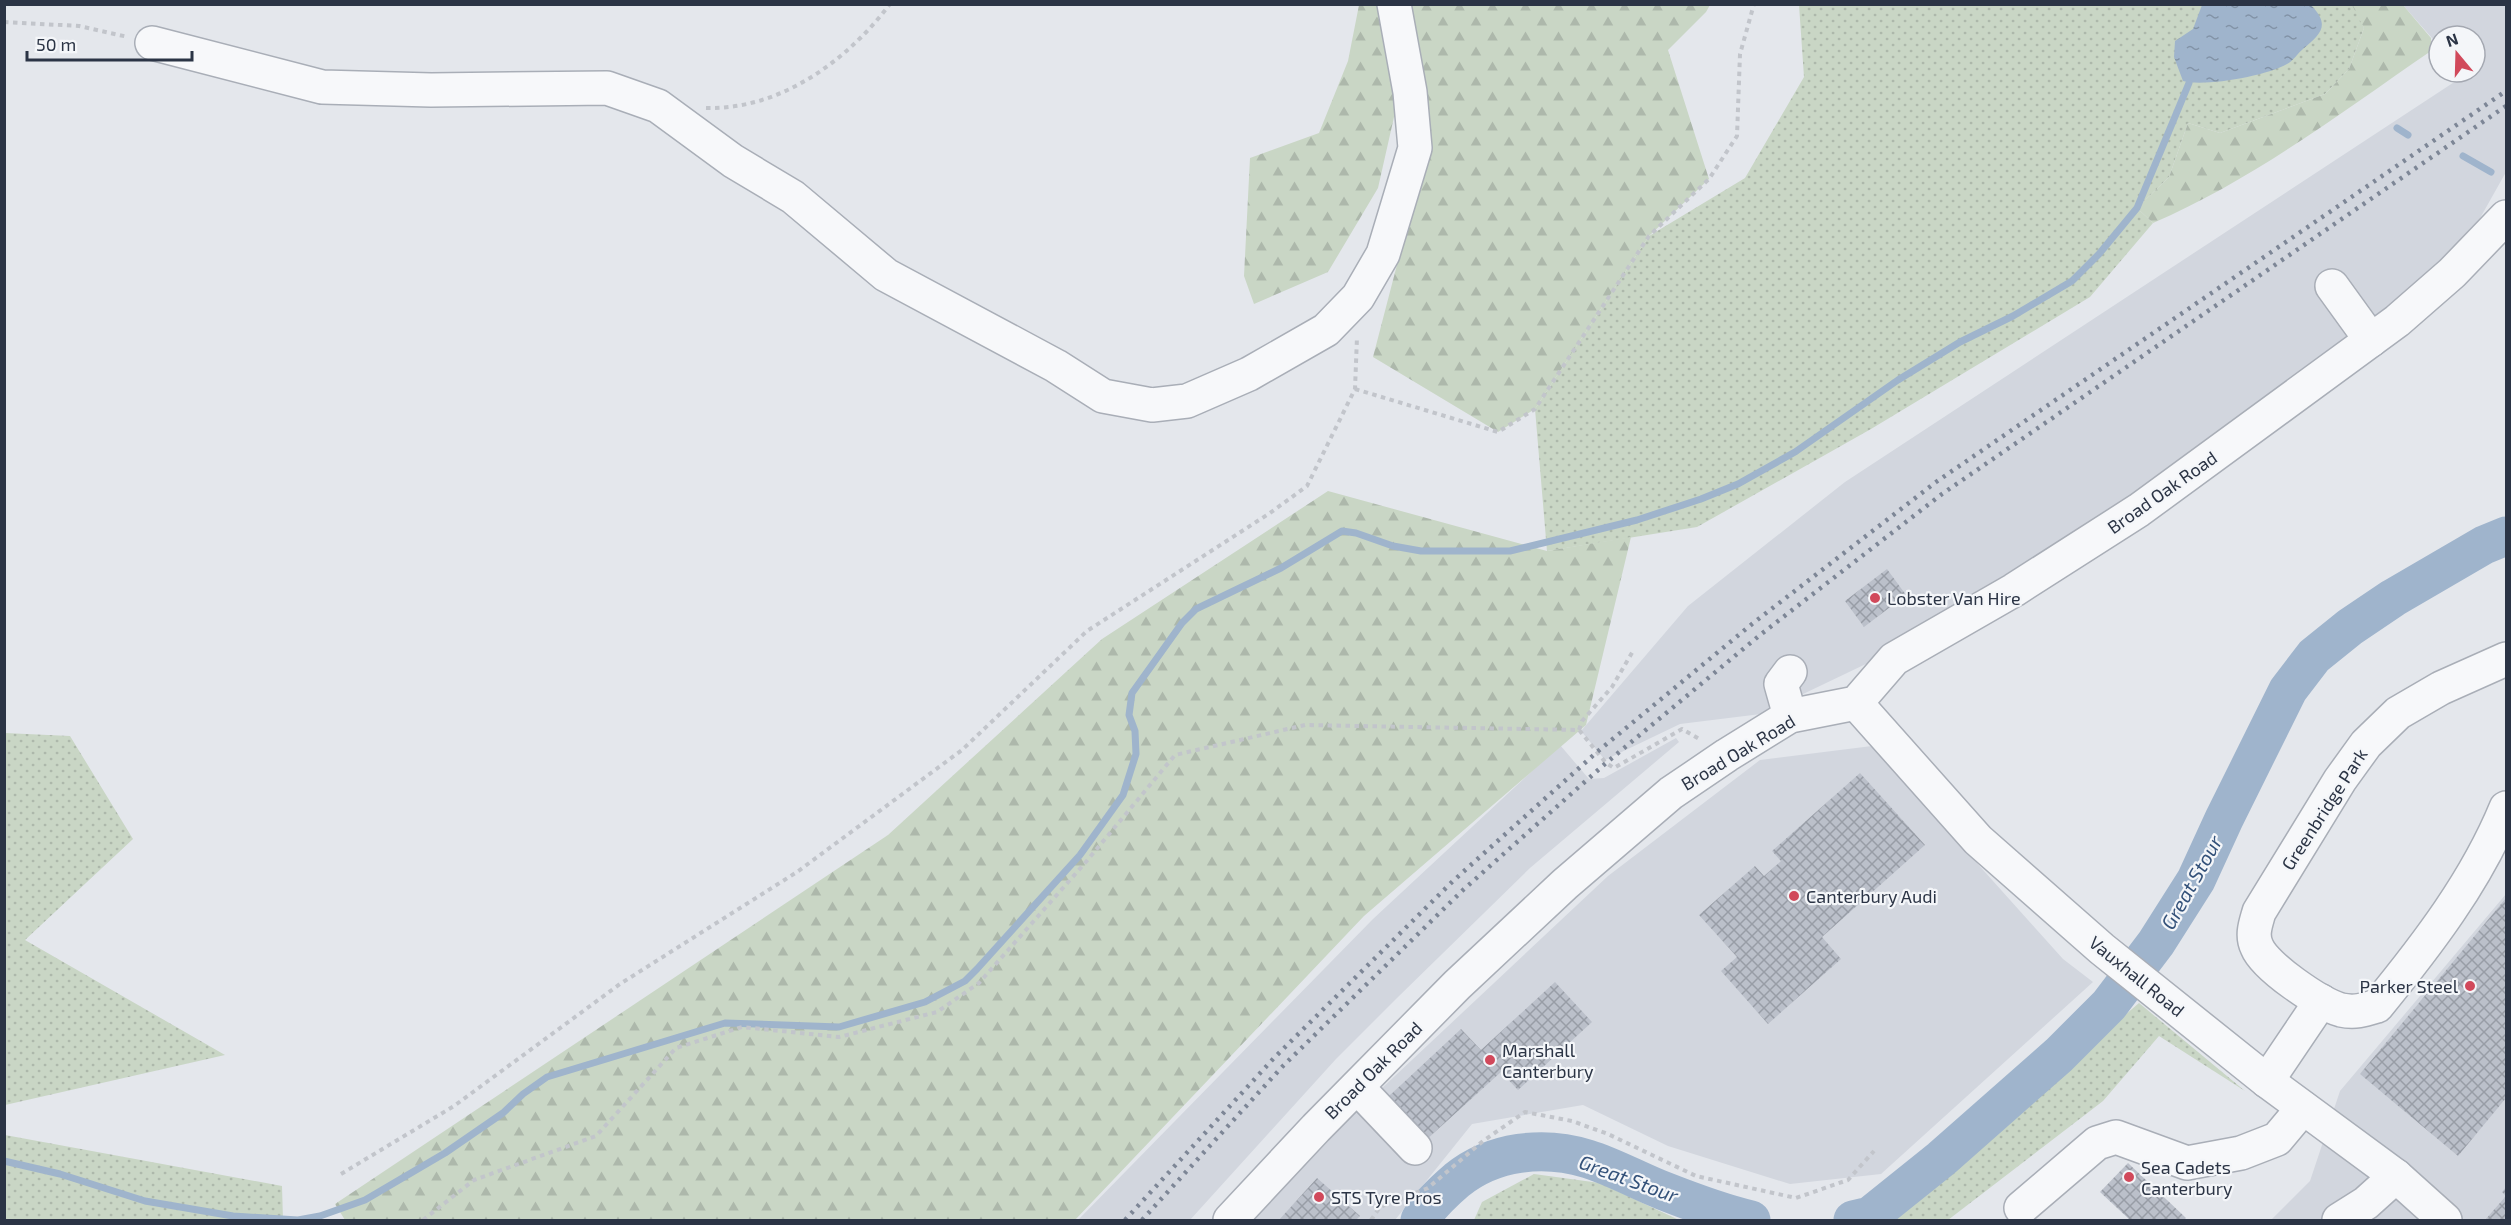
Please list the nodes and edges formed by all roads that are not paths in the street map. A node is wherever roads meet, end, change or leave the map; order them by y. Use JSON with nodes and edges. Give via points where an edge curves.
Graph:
{"nodes":[{"id":1,"x":1394,"y":4,"type":"edge"},
{"id":2,"x":152,"y":43,"type":"road end"},
{"id":3,"x":2506,"y":217,"type":"edge"},
{"id":4,"x":2332,"y":286,"type":"dead end"},
{"id":5,"x":2372,"y":340,"type":"junction"},
{"id":6,"x":2506,"y":659,"type":"edge"},
{"id":7,"x":1790,"y":672,"type":"dead end"},
{"id":8,"x":1856,"y":703,"type":"junction"},
{"id":9,"x":1791,"y":716,"type":"junction"},
{"id":10,"x":2506,"y":808,"type":"edge"},
{"id":11,"x":2321,"y":1001,"type":"junction"},
{"id":12,"x":2267,"y":1081,"type":"junction"},
{"id":13,"x":1357,"y":1087,"type":"junction"},
{"id":14,"x":2303,"y":1108,"type":"junction"},
{"id":15,"x":1415,"y":1148,"type":"dead end"},
{"id":16,"x":2396,"y":1176,"type":"junction"},
{"id":17,"x":2020,"y":1208,"type":"dead end"},
{"id":18,"x":1230,"y":1221,"type":"edge"},
{"id":19,"x":2339,"y":1221,"type":"edge"},
{"id":20,"x":2445,"y":1221,"type":"edge"}],
"edges":[{"from":1,"to":2,"type":"street","via":[[1410,92],[1414,148],[1383,254],[1358,297],[1326,330],[1249,374],[1187,401],[1152,405],[1103,396],[1056,366],[886,275],[793,197],[733,161],[658,106],[607,88],[322,87]]},
{"from":3,"to":5,"type":"street","name":"Broad Oak Road","via":[[2452,273]]},
{"from":4,"to":5,"type":"street"},
{"from":5,"to":8,"type":"street","name":"Broad Oak Road","via":[[2139,510],[2014,590],[1894,659]]},
{"from":6,"to":11,"type":"street","name":"Greenbridge Park","via":[[2441,688],[2398,713],[2366,744],[2259,912],[2254,929],[2256,947],[2267,963]]},
{"from":7,"to":9,"type":"street","via":[[1781,684]]},
{"from":8,"to":9,"type":"street","name":"Broad Oak Road"},
{"from":8,"to":12,"type":"street","name":"Vauxhall Road","via":[[1978,840],[2102,949]]},
{"from":9,"to":13,"type":"street","name":"Broad Oak Road","via":[[1671,793],[1565,884],[1457,985]]},
{"from":10,"to":11,"type":"street","name":"Greenbridge Park","via":[[2461,896],[2377,1006],[2358,1012],[2340,1010]]},
{"from":11,"to":12,"type":"street"},
{"from":12,"to":14,"type":"street","name":"Vauxhall Road"},
{"from":13,"to":15,"type":"street"},
{"from":13,"to":18,"type":"street","name":"Broad Oak Road"},
{"from":14,"to":16,"type":"street","name":"Vauxhall Road"},
{"from":14,"to":17,"type":"street","via":[[2277,1139],[2241,1153],[2187,1163],[2116,1137],[2097,1143]]},
{"from":16,"to":19,"type":"street"},
{"from":16,"to":20,"type":"street","name":"Vauxhall Road"}]}
